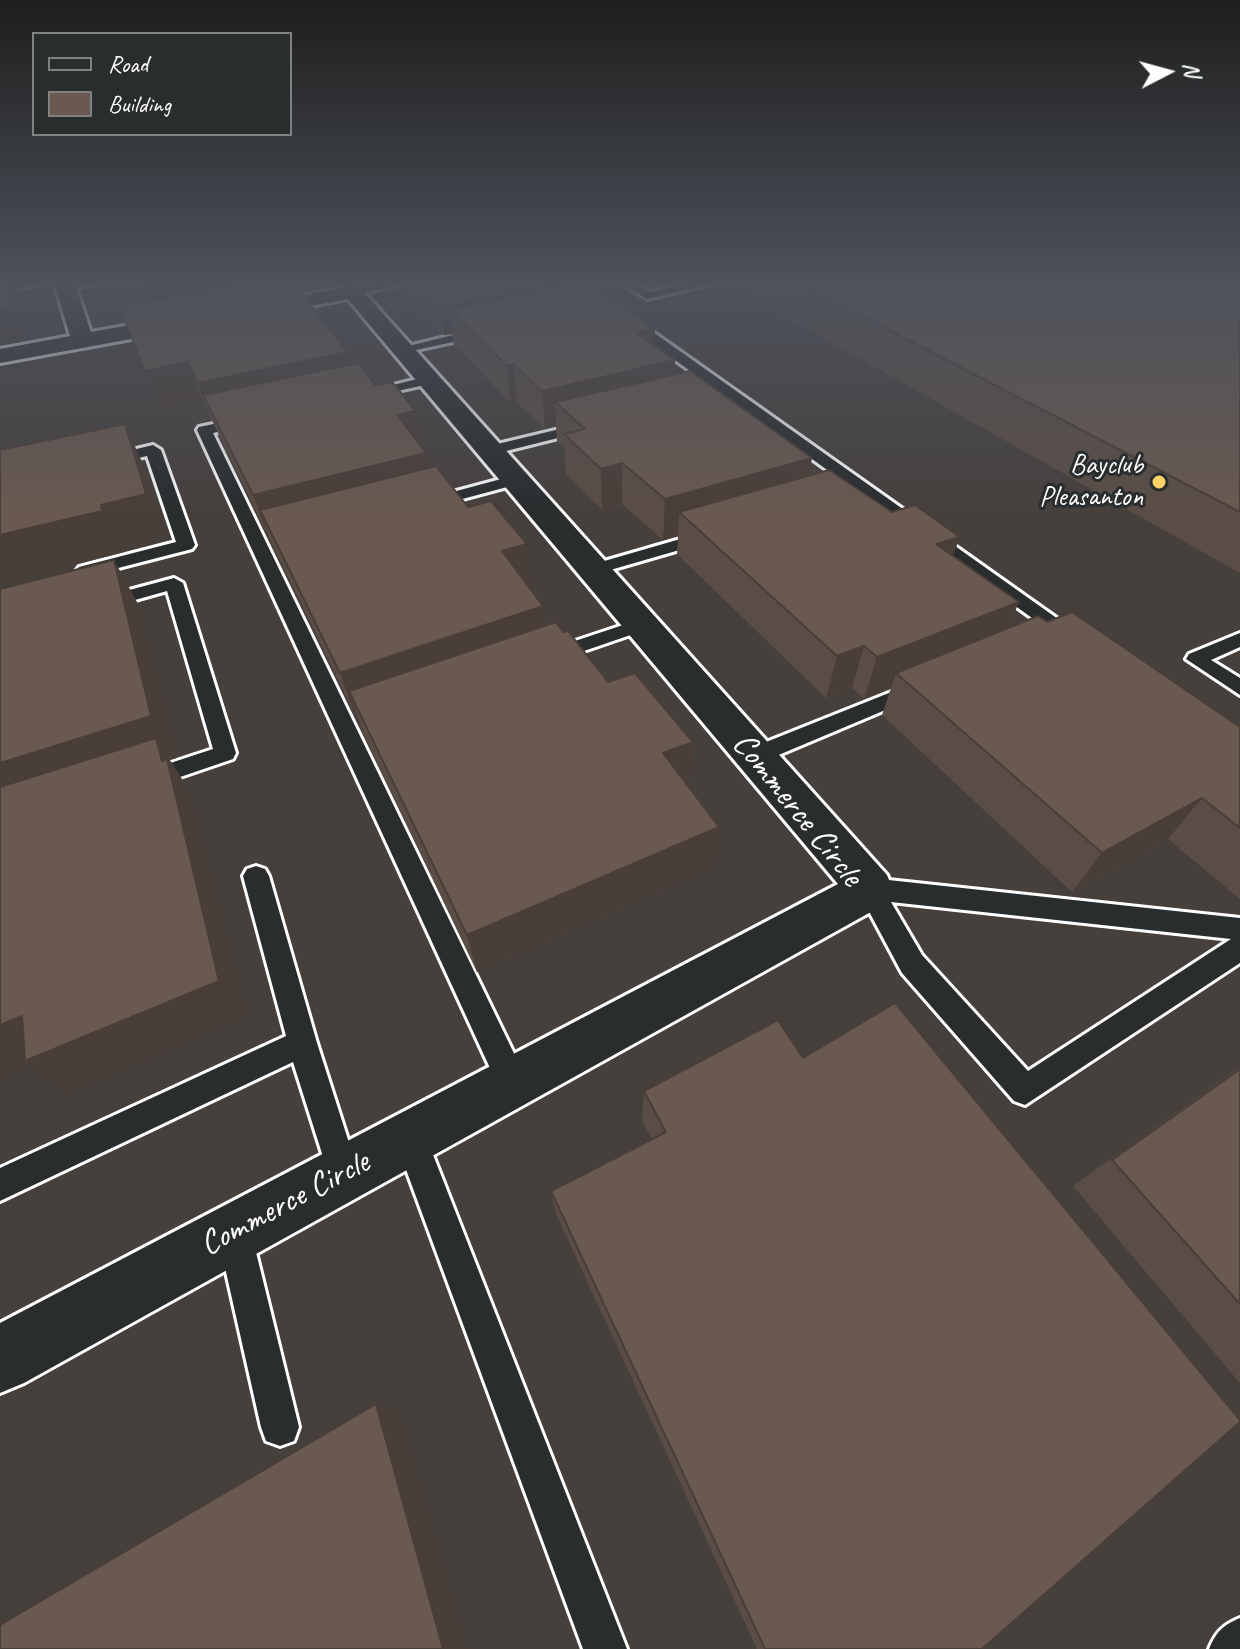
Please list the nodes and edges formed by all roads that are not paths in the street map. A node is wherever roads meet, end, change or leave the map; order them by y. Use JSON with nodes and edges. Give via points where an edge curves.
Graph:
{"nodes":[{"id":1,"x":411,"y":359,"type":"edge"},
{"id":2,"x":427,"y":359,"type":"edge"},
{"id":3,"x":677,"y":359,"type":"edge"},
{"id":4,"x":415,"y":364,"type":"junction"},
{"id":5,"x":339,"y":400,"type":"edge"},
{"id":6,"x":264,"y":417,"type":"edge"},
{"id":7,"x":608,"y":421,"type":"edge"},
{"id":8,"x":92,"y":464,"type":"edge"},
{"id":9,"x":503,"y":465,"type":"junction"},
{"id":10,"x":410,"y":508,"type":"edge"},
{"id":11,"x":728,"y":529,"type":"edge"},
{"id":12,"x":593,"y":570,"type":"junction"},
{"id":13,"x":62,"y":577,"type":"edge"},
{"id":14,"x":87,"y":607,"type":"edge"},
{"id":15,"x":641,"y":625,"type":"junction"},
{"id":16,"x":1061,"y":630,"type":"junction"},
{"id":17,"x":1240,"y":639,"type":"edge"},
{"id":18,"x":1032,"y":642,"type":"edge"},
{"id":19,"x":1087,"y":648,"type":"edge"},
{"id":20,"x":523,"y":666,"type":"edge"},
{"id":21,"x":930,"y":684,"type":"edge"},
{"id":22,"x":1240,"y":688,"type":"edge"},
{"id":23,"x":754,"y":756,"type":"junction"},
{"id":24,"x":120,"y":788,"type":"edge"},
{"id":25,"x":256,"y":876,"type":"dead end"},
{"id":26,"x":870,"y":889,"type":"junction"},
{"id":27,"x":1240,"y":929,"type":"edge"},
{"id":28,"x":1240,"y":948,"type":"edge"},
{"id":29,"x":302,"y":1043,"type":"junction"},
{"id":30,"x":512,"y":1082,"type":"junction"},
{"id":31,"x":410,"y":1137,"type":"junction"},
{"id":32,"x":343,"y":1174,"type":"junction"},
{"id":33,"x":0,"y":1185,"type":"edge"},
{"id":34,"x":234,"y":1232,"type":"junction"},
{"id":35,"x":0,"y":1359,"type":"edge"},
{"id":36,"x":280,"y":1427,"type":"dead end"},
{"id":37,"x":1240,"y":1640,"type":"edge"},
{"id":38,"x":605,"y":1649,"type":"edge"},
{"id":39,"x":1231,"y":1649,"type":"edge"}],
"edges":[{"from":1,"to":4,"type":"street","name":"Commerce Circle"},
{"from":2,"to":4,"type":"lane"},
{"from":3,"to":16,"type":"lane","via":[[856,491]]},
{"from":4,"to":5,"type":"lane"},
{"from":4,"to":9,"type":"street","name":"Commerce Circle"},
{"from":6,"to":30,"type":"lane","via":[[204,430],[267,545]]},
{"from":7,"to":9,"type":"lane"},
{"from":8,"to":13,"type":"lane","via":[[153,450],[186,545]]},
{"from":9,"to":10,"type":"lane"},
{"from":9,"to":12,"type":"street","name":"Commerce Circle"},
{"from":11,"to":12,"type":"lane"},
{"from":12,"to":15,"type":"street","name":"Commerce Circle"},
{"from":14,"to":24,"type":"lane","via":[[174,583],[225,753]]},
{"from":15,"to":20,"type":"lane"},
{"from":15,"to":23,"type":"street","name":"Commerce Circle"},
{"from":16,"to":18,"type":"lane"},
{"from":16,"to":19,"type":"lane"},
{"from":17,"to":22,"type":"lane","via":[[1196,659]]},
{"from":21,"to":23,"type":"lane"},
{"from":23,"to":26,"type":"street","name":"Commerce Circle"},
{"from":25,"to":29,"type":"lane"},
{"from":26,"to":27,"type":"lane"},
{"from":26,"to":28,"type":"lane","via":[[912,964],[1025,1090]]},
{"from":26,"to":30,"type":"street","name":"Commerce Circle"},
{"from":29,"to":32,"type":"lane"},
{"from":29,"to":33,"type":"lane"},
{"from":30,"to":31,"type":"street","name":"Commerce Circle"},
{"from":31,"to":32,"type":"street","name":"Commerce Circle"},
{"from":31,"to":38,"type":"lane"},
{"from":32,"to":34,"type":"street","name":"Commerce Circle"},
{"from":34,"to":35,"type":"street","name":"Commerce Circle"},
{"from":34,"to":36,"type":"lane"},
{"from":37,"to":39,"type":"lane"}]}
